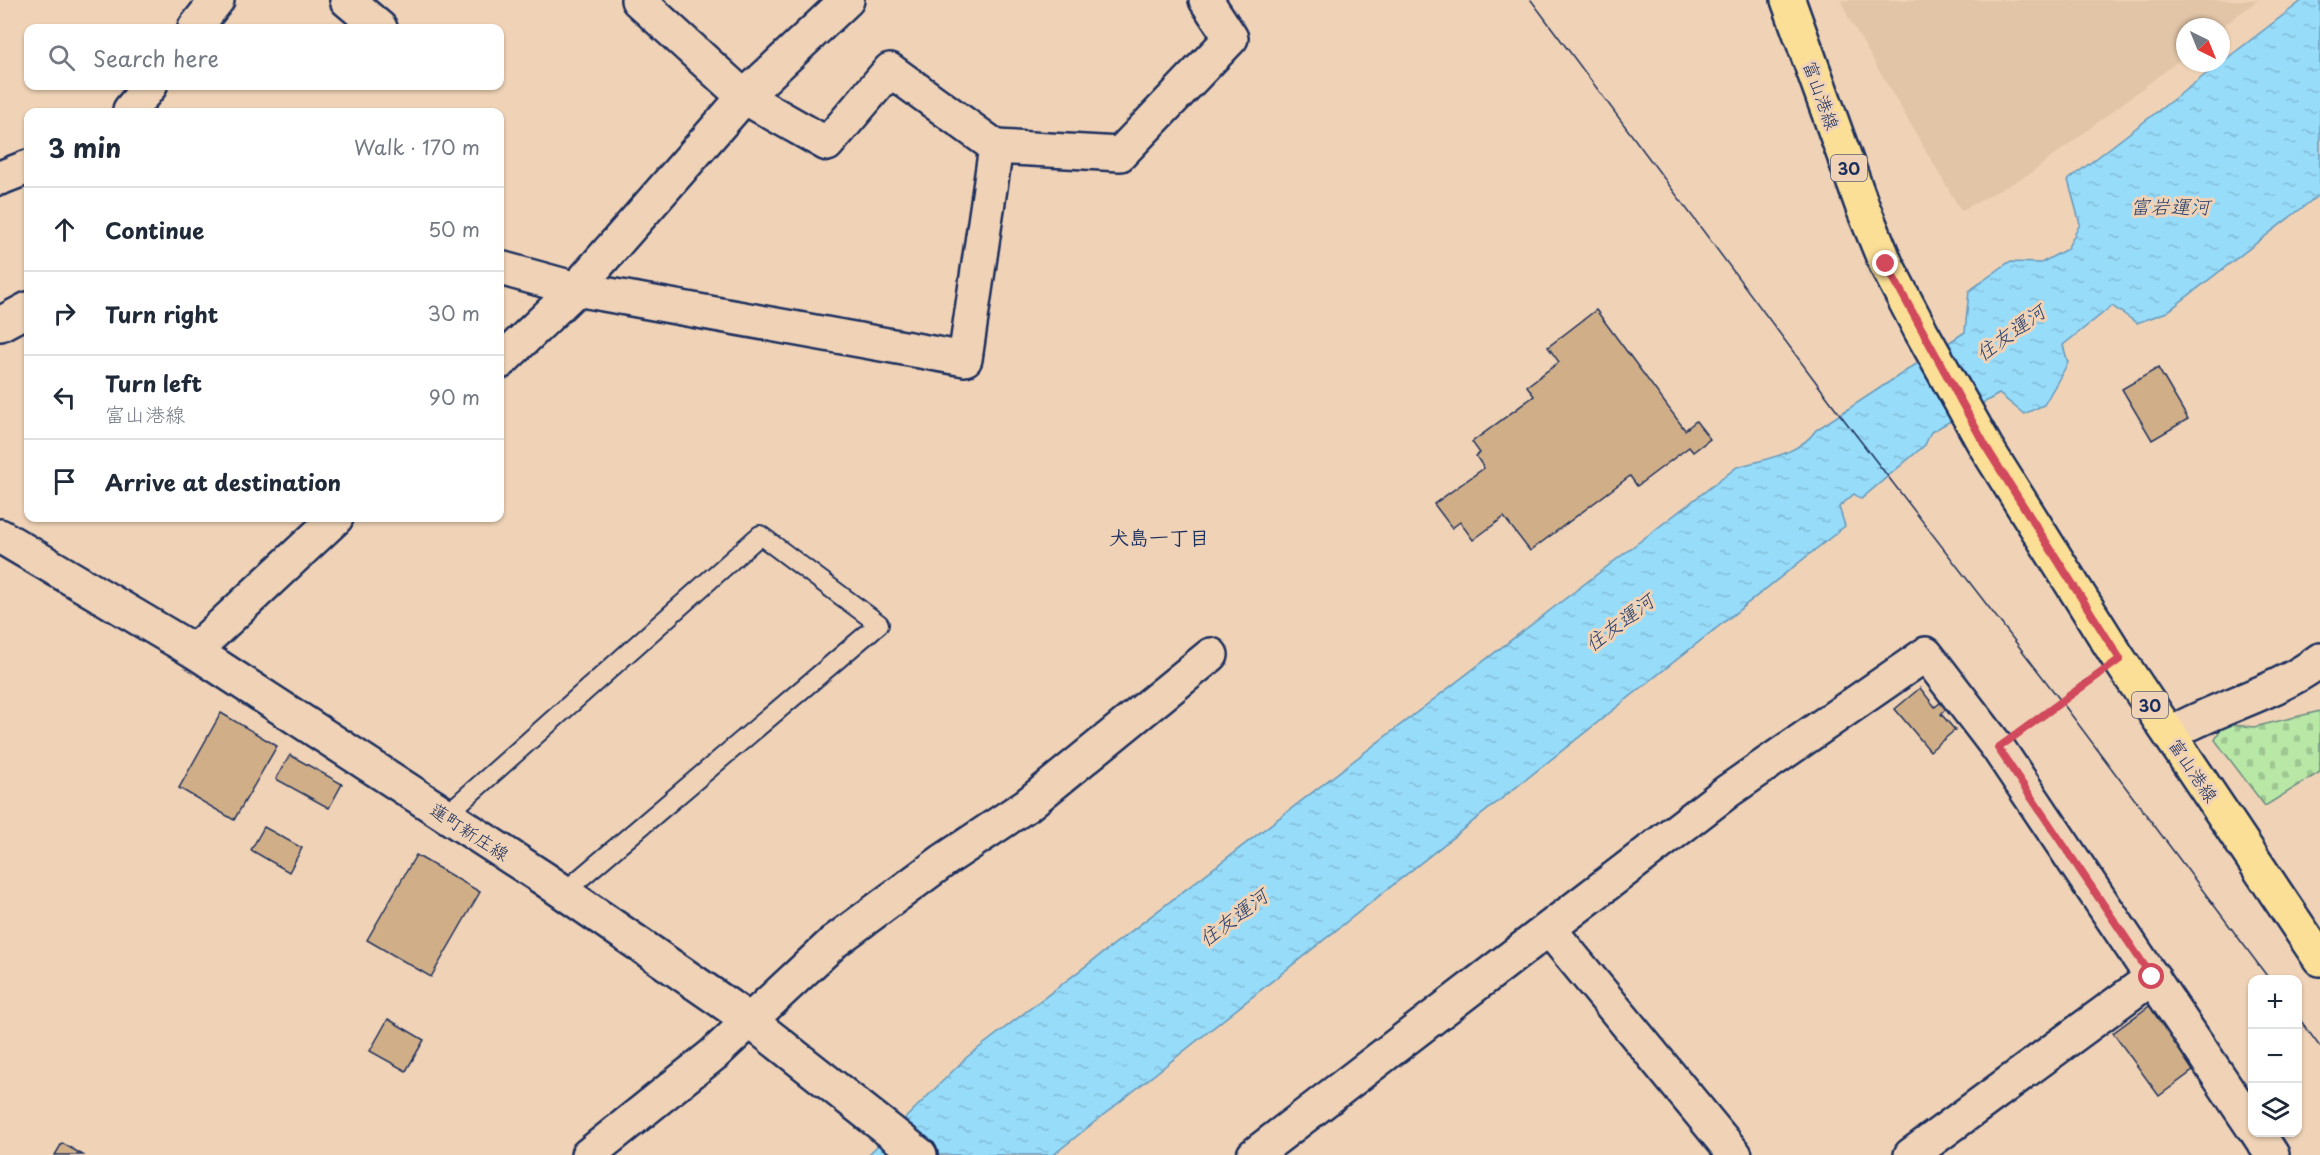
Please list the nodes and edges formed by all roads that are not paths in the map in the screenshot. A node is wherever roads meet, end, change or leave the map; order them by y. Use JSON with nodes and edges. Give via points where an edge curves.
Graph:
{"nodes":[{"id":1,"x":217,"y":0,"type":"edge"},
{"id":2,"x":347,"y":0,"type":"edge"},
{"id":3,"x":638,"y":0,"type":"edge"},
{"id":4,"x":847,"y":0,"type":"edge"},
{"id":5,"x":1206,"y":0,"type":"edge"},
{"id":6,"x":1788,"y":0,"type":"edge"},
{"id":7,"x":198,"y":24,"type":"edge"},
{"id":8,"x":375,"y":24,"type":"edge"},
{"id":9,"x":744,"y":97,"type":"junction"},
{"id":10,"x":996,"y":147,"type":"junction"},
{"id":11,"x":24,"y":169,"type":"edge"},
{"id":12,"x":0,"y":178,"type":"edge"},
{"id":13,"x":504,"y":269,"type":"edge"},
{"id":14,"x":576,"y":289,"type":"junction"},
{"id":15,"x":24,"y":311,"type":"edge"},
{"id":16,"x":0,"y":324,"type":"edge"},
{"id":17,"x":504,"y":358,"type":"edge"},
{"id":18,"x":332,"y":522,"type":"edge"},
{"id":19,"x":0,"y":536,"type":"edge"},
{"id":20,"x":194,"y":651,"type":"junction"},
{"id":21,"x":1211,"y":655,"type":"dead end"},
{"id":22,"x":2320,"y":660,"type":"edge"},
{"id":23,"x":2170,"y":734,"type":"junction"},
{"id":24,"x":446,"y":815,"type":"junction"},
{"id":25,"x":564,"y":892,"type":"junction"},
{"id":26,"x":1550,"y":930,"type":"junction"},
{"id":27,"x":2320,"y":959,"type":"edge"},
{"id":28,"x":2152,"y":977,"type":"junction"},
{"id":29,"x":749,"y":1020,"type":"junction"},
{"id":30,"x":2263,"y":1144,"type":"edge"},
{"id":31,"x":588,"y":1155,"type":"edge"},
{"id":32,"x":921,"y":1155,"type":"edge"},
{"id":33,"x":1254,"y":1155,"type":"edge"},
{"id":34,"x":1735,"y":1155,"type":"edge"},
{"id":35,"x":1911,"y":1155,"type":"edge"}],
"edges":[{"from":1,"to":7,"type":"street"},
{"from":2,"to":8,"type":"street"},
{"from":3,"to":9,"type":"street"},
{"from":4,"to":9,"type":"street"},
{"from":5,"to":10,"type":"street","via":[[1231,38],[1120,154]]},
{"from":6,"to":23,"type":"main road","name":"富山港線","number":"30","via":[[1886,264],[1986,447]]},
{"from":9,"to":10,"type":"street","via":[[827,144],[890,70]]},
{"from":9,"to":14,"type":"street"},
{"from":10,"to":14,"type":"street","via":[[965,359]]},
{"from":11,"to":12,"type":"street"},
{"from":13,"to":14,"type":"street"},
{"from":14,"to":17,"type":"street"},
{"from":15,"to":16,"type":"street"},
{"from":18,"to":20,"type":"street"},
{"from":19,"to":20,"type":"street","name":"蓮町新庄線"},
{"from":20,"to":24,"type":"street","name":"蓮町新庄線"},
{"from":21,"to":29,"type":"street","via":[[1027,805],[835,941]]},
{"from":22,"to":23,"type":"street","via":[[2302,674]]},
{"from":23,"to":27,"type":"main road","name":"富山港線","number":"30"},
{"from":24,"to":25,"type":"street","name":"蓮町新庄線"},
{"from":24,"to":25,"type":"lane","via":[[760,535],[879,624]]},
{"from":25,"to":29,"type":"street","name":"蓮町新庄線"},
{"from":26,"to":28,"type":"street","via":[[1728,791],[1926,654],[1998,748]]},
{"from":26,"to":33,"type":"street"},
{"from":26,"to":34,"type":"street"},
{"from":28,"to":30,"type":"street"},
{"from":28,"to":35,"type":"street"},
{"from":29,"to":31,"type":"street","via":[[714,1054]]},
{"from":29,"to":32,"type":"street","name":"蓮町新庄線"}]}
